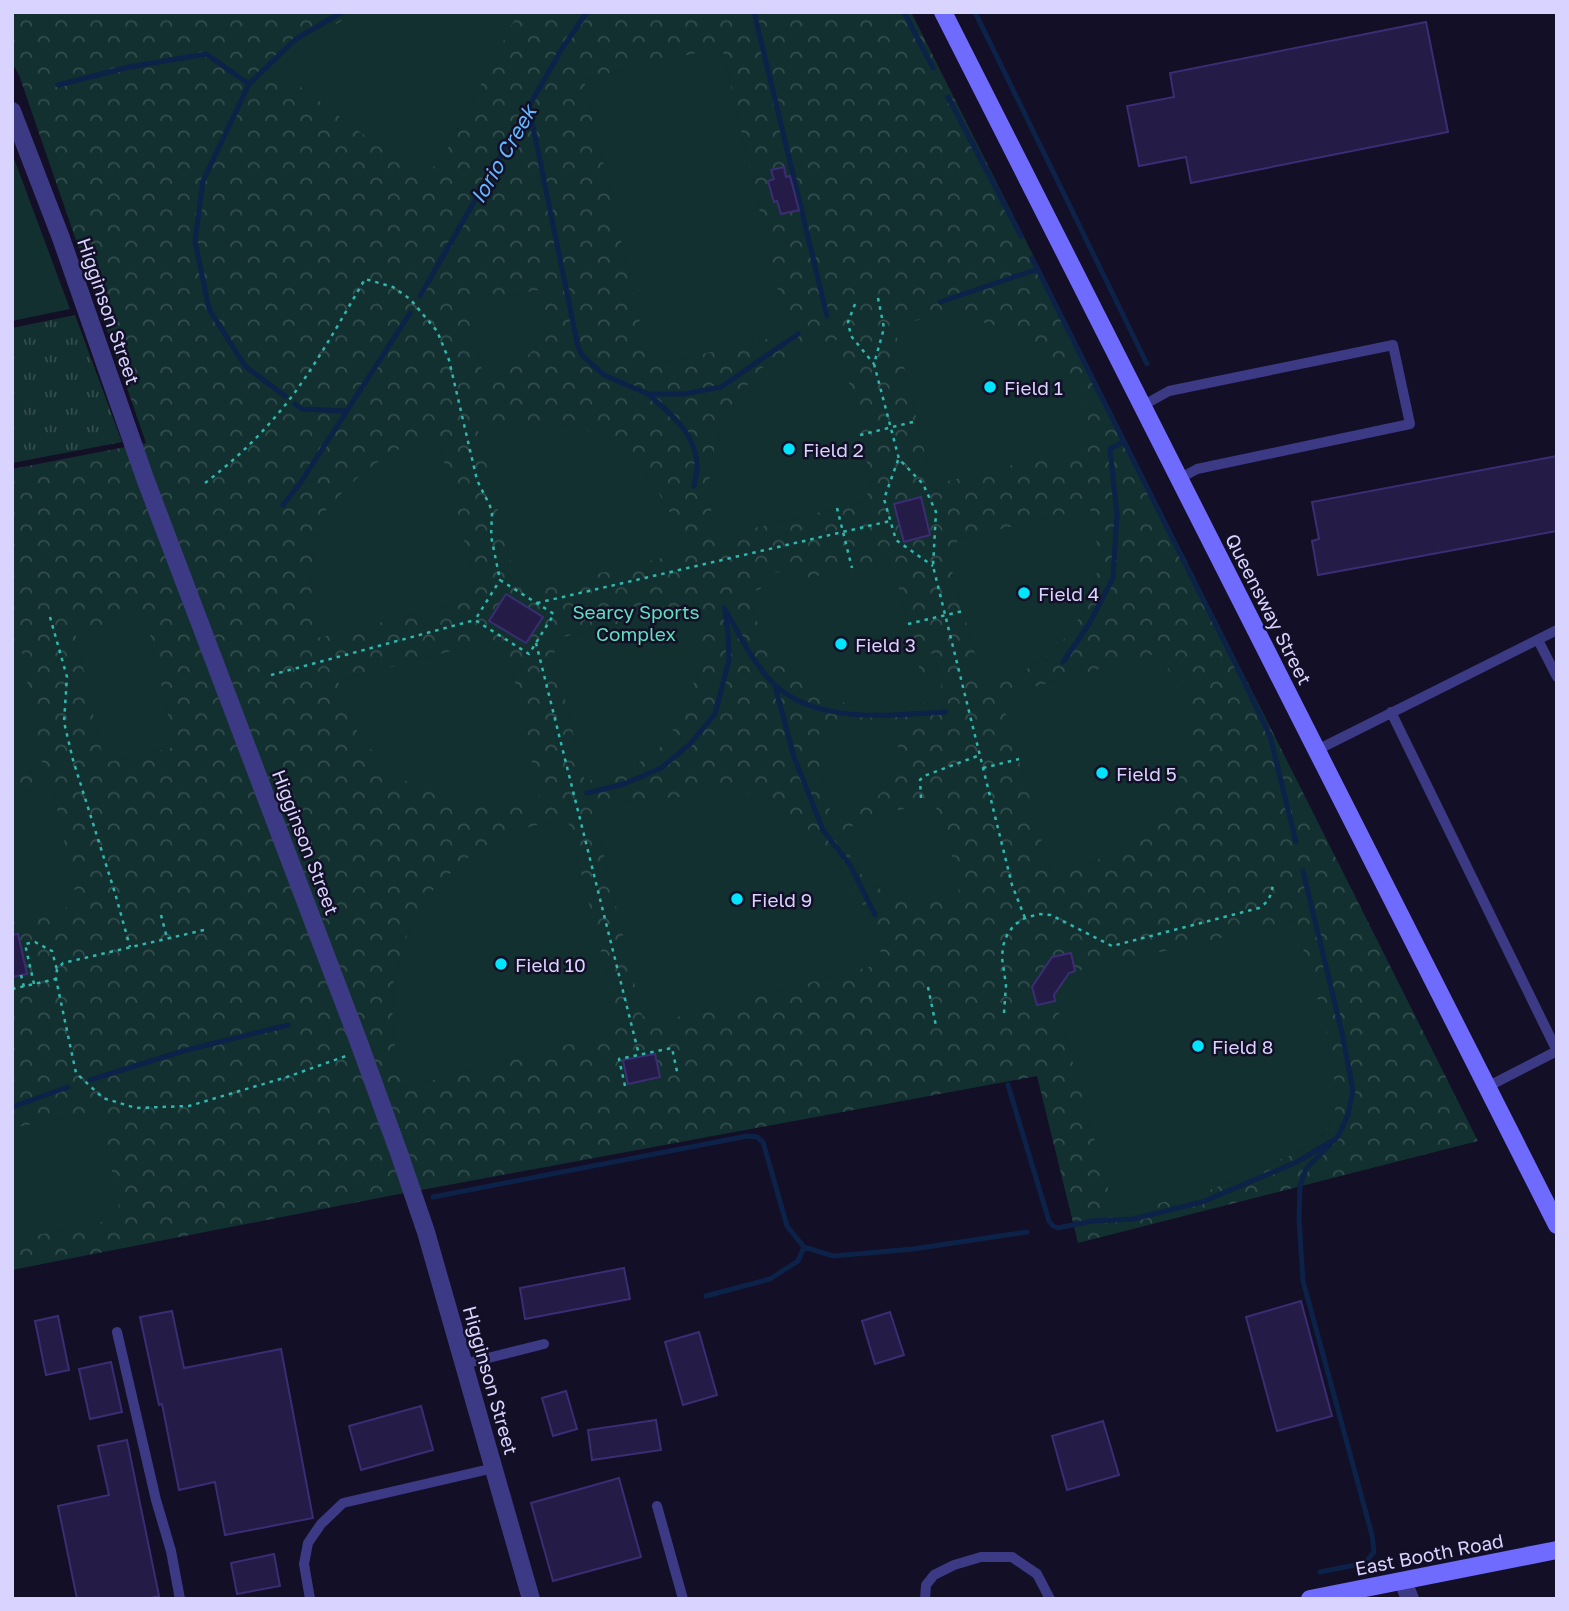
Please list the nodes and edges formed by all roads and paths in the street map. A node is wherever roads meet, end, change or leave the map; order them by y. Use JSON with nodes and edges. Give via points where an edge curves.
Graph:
{"nodes":[{"id":1,"x":943,"y":12,"type":"edge"},
{"id":2,"x":12,"y":111,"type":"edge"},
{"id":3,"x":878,"y":298,"type":"dead end"},
{"id":4,"x":855,"y":304,"type":"dead end"},
{"id":5,"x":874,"y":364,"type":"junction"},
{"id":6,"x":1142,"y":406,"type":"junction"},
{"id":7,"x":917,"y":421,"type":"dead end"},
{"id":8,"x":890,"y":428,"type":"junction"},
{"id":9,"x":860,"y":435,"type":"dead end"},
{"id":10,"x":898,"y":459,"type":"junction"},
{"id":11,"x":1180,"y":479,"type":"junction"},
{"id":12,"x":205,"y":483,"type":"dead end"},
{"id":13,"x":837,"y":508,"type":"dead end"},
{"id":14,"x":890,"y":521,"type":"junction"},
{"id":15,"x":843,"y":532,"type":"junction"},
{"id":16,"x":933,"y":566,"type":"junction"},
{"id":17,"x":852,"y":568,"type":"dead end"},
{"id":18,"x":500,"y":580,"type":"junction"},
{"id":19,"x":537,"y":603,"type":"junction"},
{"id":20,"x":963,"y":611,"type":"dead end"},
{"id":21,"x":945,"y":615,"type":"junction"},
{"id":22,"x":50,"y":617,"type":"dead end"},
{"id":23,"x":475,"y":620,"type":"junction"},
{"id":24,"x":908,"y":624,"type":"dead end"},
{"id":25,"x":1557,"y":630,"type":"edge"},
{"id":26,"x":1538,"y":640,"type":"junction"},
{"id":27,"x":537,"y":643,"type":"junction"},
{"id":28,"x":271,"y":675,"type":"dead end"},
{"id":29,"x":1557,"y":677,"type":"edge"},
{"id":30,"x":1391,"y":712,"type":"junction"},
{"id":31,"x":1317,"y":750,"type":"junction"},
{"id":32,"x":980,"y":755,"type":"junction"},
{"id":33,"x":1019,"y":759,"type":"dead end"},
{"id":34,"x":983,"y":768,"type":"junction"},
{"id":35,"x":921,"y":797,"type":"dead end"},
{"id":36,"x":1273,"y":883,"type":"dead end"},
{"id":37,"x":161,"y":915,"type":"dead end"},
{"id":38,"x":1025,"y":918,"type":"junction"},
{"id":39,"x":204,"y":930,"type":"dead end"},
{"id":40,"x":167,"y":938,"type":"junction"},
{"id":41,"x":130,"y":947,"type":"junction"},
{"id":42,"x":29,"y":959,"type":"junction"},
{"id":43,"x":23,"y":960,"type":"dead end"},
{"id":44,"x":57,"y":970,"type":"junction"},
{"id":45,"x":21,"y":975,"type":"dead end"},
{"id":46,"x":56,"y":979,"type":"junction"},
{"id":47,"x":34,"y":984,"type":"junction"},
{"id":48,"x":24,"y":987,"type":"junction"},
{"id":49,"x":928,"y":988,"type":"dead end"},
{"id":50,"x":12,"y":989,"type":"edge"},
{"id":51,"x":1004,"y":1013,"type":"dead end"},
{"id":52,"x":936,"y":1026,"type":"dead end"},
{"id":53,"x":362,"y":1050,"type":"junction"},
{"id":54,"x":1557,"y":1051,"type":"edge"},
{"id":55,"x":639,"y":1055,"type":"junction"},
{"id":56,"x":678,"y":1076,"type":"dead end"},
{"id":57,"x":625,"y":1086,"type":"dead end"},
{"id":58,"x":1487,"y":1087,"type":"junction"},
{"id":59,"x":1557,"y":1225,"type":"edge"},
{"id":60,"x":117,"y":1332,"type":"dead end"},
{"id":61,"x":544,"y":1344,"type":"dead end"},
{"id":62,"x":464,"y":1364,"type":"junction"},
{"id":63,"x":494,"y":1468,"type":"junction"},
{"id":64,"x":657,"y":1506,"type":"dead end"},
{"id":65,"x":1557,"y":1550,"type":"edge"},
{"id":66,"x":1403,"y":1581,"type":"junction"},
{"id":67,"x":180,"y":1599,"type":"edge"},
{"id":68,"x":310,"y":1599,"type":"edge"},
{"id":69,"x":531,"y":1599,"type":"edge"},
{"id":70,"x":683,"y":1599,"type":"edge"},
{"id":71,"x":925,"y":1599,"type":"edge"},
{"id":72,"x":1050,"y":1599,"type":"edge"},
{"id":73,"x":1310,"y":1599,"type":"edge"},
{"id":74,"x":1410,"y":1599,"type":"edge"}],
"edges":[{"from":1,"to":6,"type":"street","name":"Queensway Street"},
{"from":2,"to":53,"type":"street","name":"Higginson Street","via":[[146,481]]},
{"from":3,"to":5,"type":"path","via":[[884,328]]},
{"from":4,"to":5,"type":"path","via":[[848,322],[852,336]]},
{"from":5,"to":8,"type":"path"},
{"from":6,"to":11,"type":"street","name":"Queensway Street"},
{"from":6,"to":11,"type":"lane","via":[[1168,391],[1393,345],[1409,424],[1198,469]]},
{"from":7,"to":8,"type":"path"},
{"from":8,"to":9,"type":"path"},
{"from":8,"to":10,"type":"path"},
{"from":10,"to":14,"type":"path","via":[[884,499]]},
{"from":10,"to":16,"type":"path","via":[[923,484],[936,512]]},
{"from":11,"to":31,"type":"street","name":"Queensway Street"},
{"from":12,"to":18,"type":"path","via":[[231,463],[292,396],[365,279],[393,286],[421,309],[449,360],[477,480],[492,513],[491,536]]},
{"from":13,"to":15,"type":"path"},
{"from":14,"to":15,"type":"path"},
{"from":14,"to":16,"type":"path","via":[[896,540]]},
{"from":15,"to":17,"type":"path"},
{"from":15,"to":19,"type":"path"},
{"from":16,"to":21,"type":"path"},
{"from":18,"to":19,"type":"path"},
{"from":18,"to":23,"type":"path"},
{"from":19,"to":27,"type":"path","via":[[554,614]]},
{"from":20,"to":21,"type":"path"},
{"from":21,"to":24,"type":"path"},
{"from":21,"to":32,"type":"path"},
{"from":22,"to":41,"type":"path","via":[[67,677],[64,722],[69,747]]},
{"from":23,"to":27,"type":"path","via":[[529,654]]},
{"from":23,"to":28,"type":"path"},
{"from":25,"to":26,"type":"lane"},
{"from":26,"to":29,"type":"lane"},
{"from":26,"to":30,"type":"lane"},
{"from":27,"to":55,"type":"path"},
{"from":30,"to":31,"type":"lane"},
{"from":30,"to":54,"type":"lane"},
{"from":31,"to":58,"type":"street","name":"Queensway Street"},
{"from":32,"to":34,"type":"path"},
{"from":32,"to":35,"type":"path","via":[[924,775]]},
{"from":33,"to":34,"type":"path"},
{"from":34,"to":38,"type":"path","via":[[1012,885]]},
{"from":36,"to":38,"type":"path","via":[[1269,899],[1259,908],[1112,946],[1051,915]]},
{"from":37,"to":40,"type":"path"},
{"from":38,"to":51,"type":"path","via":[[1014,925],[1003,946]]},
{"from":39,"to":40,"type":"path"},
{"from":40,"to":41,"type":"path"},
{"from":41,"to":44,"type":"path","via":[[63,963]]},
{"from":42,"to":43,"type":"path"},
{"from":42,"to":44,"type":"path","via":[[25,944],[35,942],[52,951]]},
{"from":42,"to":47,"type":"path"},
{"from":44,"to":46,"type":"path"},
{"from":45,"to":48,"type":"path"},
{"from":46,"to":47,"type":"path"},
{"from":46,"to":53,"type":"path","via":[[76,1073],[103,1098],[136,1108],[189,1106]]},
{"from":47,"to":48,"type":"path"},
{"from":48,"to":50,"type":"path"},
{"from":49,"to":52,"type":"path"},
{"from":53,"to":62,"type":"street","name":"Higginson Street","via":[[426,1232]]},
{"from":54,"to":58,"type":"lane"},
{"from":55,"to":56,"type":"path","via":[[672,1048]]},
{"from":55,"to":57,"type":"path","via":[[619,1059]]},
{"from":58,"to":59,"type":"street","name":"Queensway Street"},
{"from":60,"to":67,"type":"lane"},
{"from":61,"to":62,"type":"lane"},
{"from":62,"to":63,"type":"street","name":"Higginson Street"},
{"from":63,"to":68,"type":"lane","via":[[343,1503],[307,1544],[304,1564]]},
{"from":63,"to":69,"type":"street","name":"Higginson Street"},
{"from":64,"to":70,"type":"lane"},
{"from":65,"to":66,"type":"street","name":"East Booth Road"},
{"from":66,"to":73,"type":"street","name":"East Booth Road"},
{"from":66,"to":74,"type":"street"},
{"from":71,"to":72,"type":"lane","via":[[926,1585],[934,1575],[954,1565],[1012,1557],[1037,1574]]}]}
